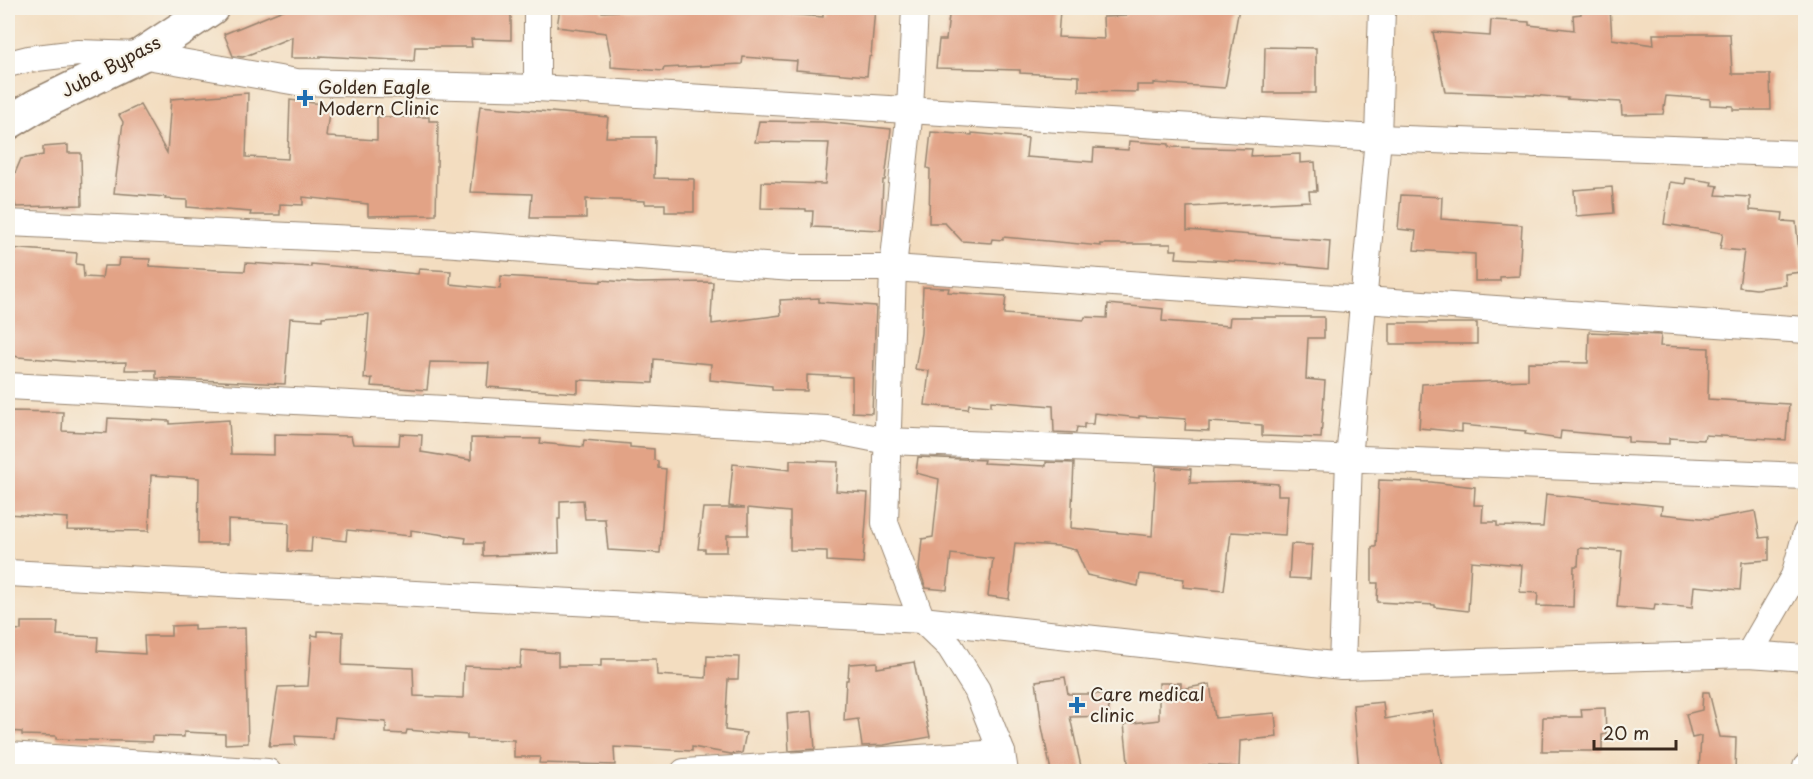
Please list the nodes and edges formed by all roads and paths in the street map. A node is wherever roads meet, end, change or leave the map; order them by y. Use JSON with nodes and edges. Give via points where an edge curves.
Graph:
{"nodes":[{"id":1,"x":212,"y":8,"type":"edge"},
{"id":2,"x":537,"y":8,"type":"edge"},
{"id":3,"x":915,"y":8,"type":"edge"},
{"id":4,"x":1382,"y":8,"type":"edge"},
{"id":5,"x":141,"y":55,"type":"junction"},
{"id":6,"x":8,"y":64,"type":"edge"},
{"id":7,"x":537,"y":88,"type":"junction"},
{"id":8,"x":910,"y":109,"type":"junction"},
{"id":9,"x":8,"y":123,"type":"edge"},
{"id":10,"x":1378,"y":138,"type":"junction"},
{"id":11,"x":1806,"y":154,"type":"edge"},
{"id":12,"x":8,"y":224,"type":"edge"},
{"id":13,"x":893,"y":268,"type":"junction"},
{"id":14,"x":1363,"y":299,"type":"junction"},
{"id":15,"x":1806,"y":330,"type":"edge"},
{"id":16,"x":8,"y":386,"type":"edge"},
{"id":17,"x":887,"y":441,"type":"junction"},
{"id":18,"x":1349,"y":459,"type":"junction"},
{"id":19,"x":1806,"y":476,"type":"edge"},
{"id":20,"x":1806,"y":533,"type":"edge"},
{"id":21,"x":8,"y":573,"type":"edge"},
{"id":22,"x":922,"y":620,"type":"junction"},
{"id":23,"x":1749,"y":654,"type":"junction"},
{"id":24,"x":1806,"y":658,"type":"edge"},
{"id":25,"x":1342,"y":666,"type":"junction"},
{"id":26,"x":8,"y":755,"type":"edge"},
{"id":27,"x":1003,"y":762,"type":"edge"},
{"id":28,"x":268,"y":771,"type":"edge"},
{"id":29,"x":684,"y":771,"type":"edge"}],
"edges":[{"from":1,"to":5,"type":"main road","name":"Juba Bypass"},
{"from":2,"to":7,"type":"street"},
{"from":3,"to":8,"type":"street"},
{"from":4,"to":10,"type":"street"},
{"from":5,"to":6,"type":"street","via":[[78,53]]},
{"from":5,"to":7,"type":"street","via":[[297,82]]},
{"from":5,"to":9,"type":"main road","name":"Juba Bypass"},
{"from":7,"to":8,"type":"street"},
{"from":8,"to":10,"type":"street"},
{"from":8,"to":13,"type":"street"},
{"from":10,"to":11,"type":"street"},
{"from":10,"to":14,"type":"street"},
{"from":12,"to":13,"type":"street","via":[[442,243],[793,268]]},
{"from":13,"to":14,"type":"street"},
{"from":13,"to":17,"type":"street"},
{"from":14,"to":15,"type":"street"},
{"from":14,"to":18,"type":"street"},
{"from":16,"to":17,"type":"street","via":[[827,429]]},
{"from":17,"to":18,"type":"street"},
{"from":17,"to":22,"type":"street","via":[[885,523]]},
{"from":18,"to":19,"type":"street"},
{"from":18,"to":25,"type":"street"},
{"from":20,"to":23,"type":"street","via":[[1794,576]]},
{"from":21,"to":22,"type":"street"},
{"from":22,"to":25,"type":"street"},
{"from":22,"to":27,"type":"street","via":[[950,647],[978,690]]},
{"from":23,"to":24,"type":"street"},
{"from":23,"to":25,"type":"street"},
{"from":26,"to":28,"type":"street"},
{"from":27,"to":29,"type":"street"}]}
